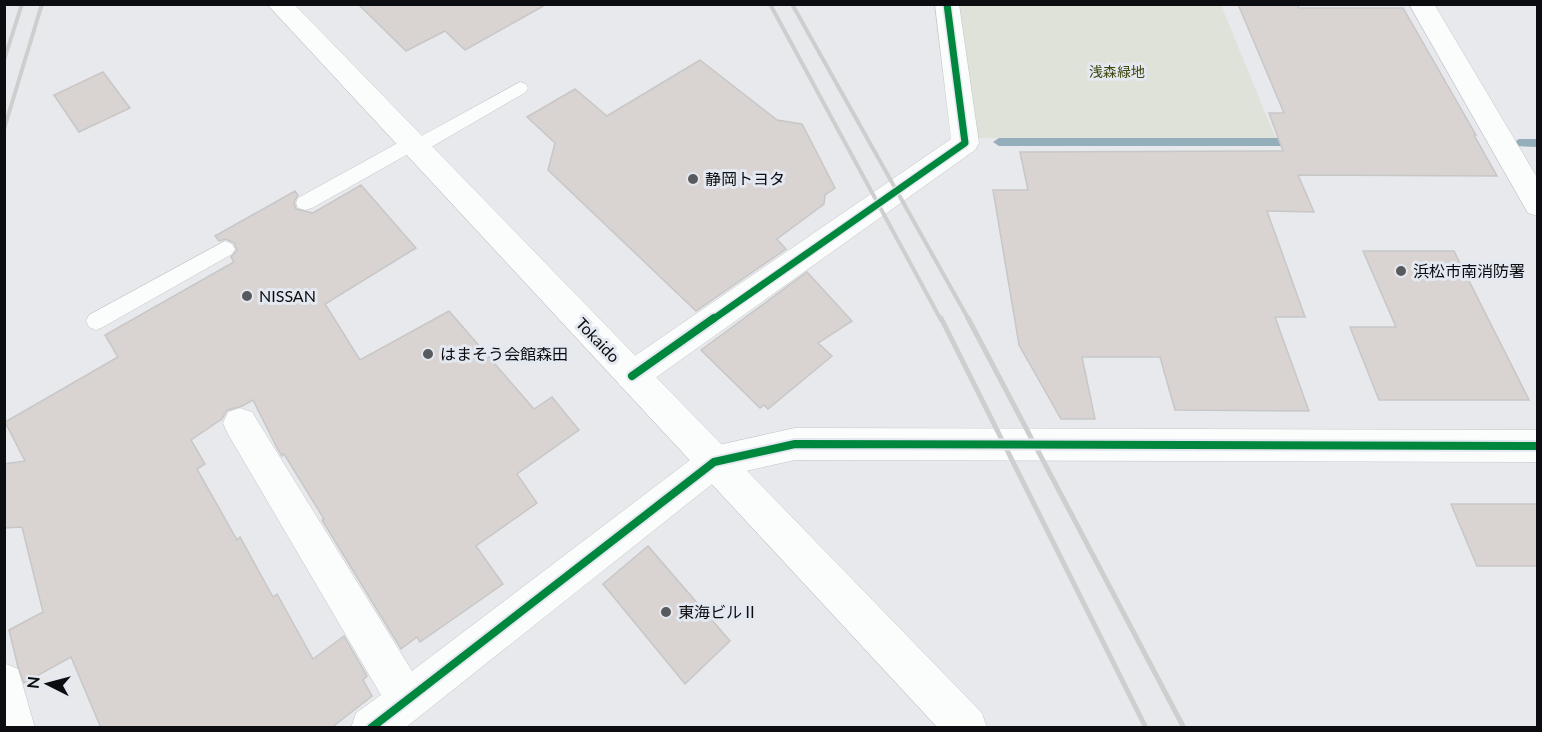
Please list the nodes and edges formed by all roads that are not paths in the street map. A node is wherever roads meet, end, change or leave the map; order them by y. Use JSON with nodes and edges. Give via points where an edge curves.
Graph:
{"nodes":[{"id":1,"x":279,"y":4,"type":"edge"},
{"id":2,"x":947,"y":4,"type":"edge"},
{"id":3,"x":1420,"y":4,"type":"edge"},
{"id":4,"x":520,"y":88,"type":"dead end"},
{"id":5,"x":413,"y":146,"type":"junction"},
{"id":6,"x":305,"y":204,"type":"dead end"},
{"id":7,"x":1538,"y":205,"type":"edge"},
{"id":8,"x":225,"y":249,"type":"dead end"},
{"id":9,"x":96,"y":321,"type":"dead end"},
{"id":10,"x":632,"y":376,"type":"junction"},
{"id":11,"x":240,"y":423,"type":"dead end"},
{"id":12,"x":1538,"y":446,"type":"edge"},
{"id":13,"x":714,"y":462,"type":"junction"},
{"id":14,"x":4,"y":683,"type":"edge"},
{"id":15,"x":407,"y":700,"type":"junction"},
{"id":16,"x":15,"y":728,"type":"edge"},
{"id":17,"x":371,"y":728,"type":"edge"},
{"id":18,"x":967,"y":728,"type":"edge"}],
"edges":[{"from":1,"to":5,"type":"main road","name":"Tokaido"},
{"from":2,"to":10,"type":"main road","via":[[965,144]]},
{"from":3,"to":7,"type":"main road"},
{"from":4,"to":5,"type":"lane"},
{"from":5,"to":6,"type":"lane"},
{"from":5,"to":10,"type":"main road","name":"Tokaido"},
{"from":8,"to":9,"type":"lane"},
{"from":10,"to":13,"type":"main road","name":"Tokaido"},
{"from":11,"to":15,"type":"main road"},
{"from":12,"to":13,"type":"main road","via":[[795,444]]},
{"from":13,"to":15,"type":"main road"},
{"from":13,"to":18,"type":"main road","name":"Tokaido"},
{"from":14,"to":16,"type":"main road"},
{"from":15,"to":17,"type":"main road"}]}
